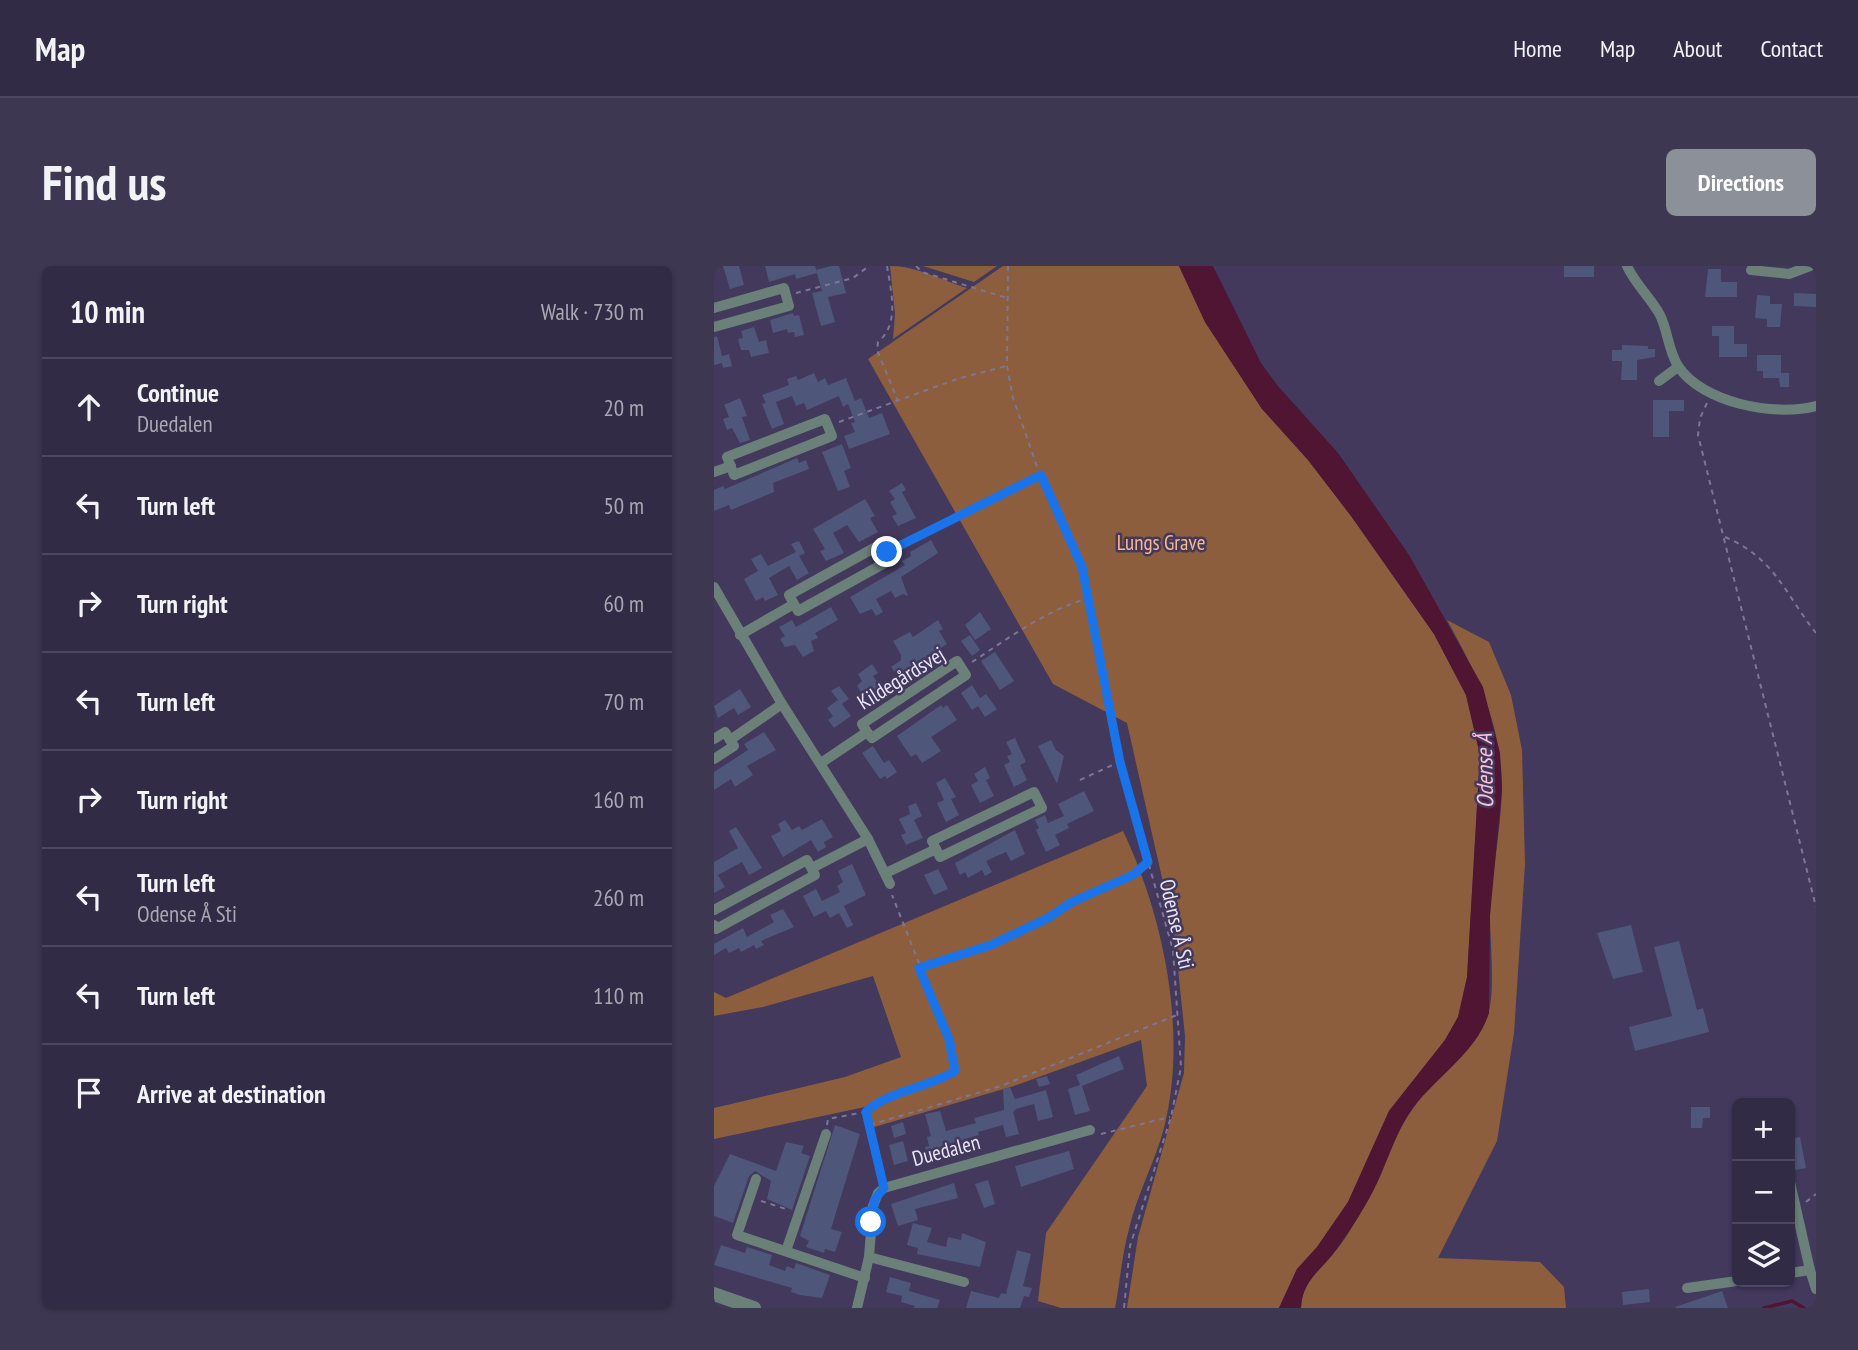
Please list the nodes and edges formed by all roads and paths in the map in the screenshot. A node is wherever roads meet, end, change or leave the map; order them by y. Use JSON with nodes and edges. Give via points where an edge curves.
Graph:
{"nodes":[{"id":1,"x":869,"y":266,"type":"edge"},
{"id":2,"x":887,"y":266,"type":"edge"},
{"id":3,"x":916,"y":266,"type":"edge"},
{"id":4,"x":1008,"y":266,"type":"edge"},
{"id":5,"x":1627,"y":266,"type":"edge"},
{"id":6,"x":1810,"y":266,"type":"edge"},
{"id":7,"x":1751,"y":270,"type":"dead end"},
{"id":8,"x":786,"y":296,"type":"junction"},
{"id":9,"x":1007,"y":298,"type":"junction"},
{"id":10,"x":714,"y":308,"type":"edge"},
{"id":11,"x":714,"y":327,"type":"edge"},
{"id":12,"x":1007,"y":366,"type":"junction"},
{"id":13,"x":1678,"y":367,"type":"junction"},
{"id":14,"x":1659,"y":381,"type":"dead end"},
{"id":15,"x":1713,"y":393,"type":"junction"},
{"id":16,"x":898,"y":401,"type":"junction"},
{"id":17,"x":1816,"y":407,"type":"edge"},
{"id":18,"x":828,"y":426,"type":"junction"},
{"id":19,"x":731,"y":466,"type":"junction"},
{"id":20,"x":714,"y":472,"type":"edge"},
{"id":21,"x":1041,"y":475,"type":"junction"},
{"id":22,"x":1724,"y":537,"type":"junction"},
{"id":23,"x":887,"y":552,"type":"junction"},
{"id":24,"x":714,"y":587,"type":"edge"},
{"id":25,"x":1090,"y":597,"type":"junction"},
{"id":26,"x":794,"y":604,"type":"junction"},
{"id":27,"x":1816,"y":633,"type":"edge"},
{"id":28,"x":740,"y":635,"type":"junction"},
{"id":29,"x":962,"y":668,"type":"junction"},
{"id":30,"x":782,"y":704,"type":"junction"},
{"id":31,"x":867,"y":732,"type":"junction"},
{"id":32,"x":714,"y":739,"type":"edge"},
{"id":33,"x":730,"y":740,"type":"junction"},
{"id":34,"x":714,"y":759,"type":"edge"},
{"id":35,"x":1120,"y":762,"type":"junction"},
{"id":36,"x":821,"y":763,"type":"junction"},
{"id":37,"x":1080,"y":780,"type":"dead end"},
{"id":38,"x":868,"y":839,"type":"junction"},
{"id":39,"x":936,"y":849,"type":"junction"},
{"id":40,"x":1148,"y":862,"type":"junction"},
{"id":41,"x":812,"y":869,"type":"junction"},
{"id":42,"x":888,"y":878,"type":"junction"},
{"id":43,"x":1816,"y":907,"type":"edge"},
{"id":44,"x":714,"y":910,"type":"edge"},
{"id":45,"x":714,"y":925,"type":"edge"},
{"id":46,"x":919,"y":968,"type":"junction"},
{"id":47,"x":1178,"y":1015,"type":"junction"},
{"id":48,"x":866,"y":1112,"type":"junction"},
{"id":49,"x":1171,"y":1117,"type":"junction"},
{"id":50,"x":869,"y":1125,"type":"junction"},
{"id":51,"x":1090,"y":1130,"type":"joint"},
{"id":52,"x":826,"y":1134,"type":"joint"},
{"id":53,"x":756,"y":1179,"type":"dead end"},
{"id":54,"x":884,"y":1188,"type":"junction"},
{"id":55,"x":1816,"y":1194,"type":"edge"},
{"id":56,"x":750,"y":1198,"type":"junction"},
{"id":57,"x":1795,"y":1205,"type":"joint"},
{"id":58,"x":799,"y":1213,"type":"junction"},
{"id":59,"x":786,"y":1251,"type":"junction"},
{"id":60,"x":869,"y":1257,"type":"junction"},
{"id":61,"x":1810,"y":1270,"type":"junction"},
{"id":62,"x":1795,"y":1272,"type":"edge"},
{"id":63,"x":865,"y":1278,"type":"junction"},
{"id":64,"x":964,"y":1282,"type":"dead end"},
{"id":65,"x":1732,"y":1282,"type":"edge"},
{"id":66,"x":1687,"y":1288,"type":"dead end"},
{"id":67,"x":1816,"y":1289,"type":"edge"},
{"id":68,"x":714,"y":1294,"type":"edge"},
{"id":69,"x":754,"y":1308,"type":"edge"},
{"id":70,"x":857,"y":1308,"type":"edge"},
{"id":71,"x":1124,"y":1308,"type":"edge"}],
"edges":[{"from":1,"to":8,"type":"path","via":[[853,278]]},
{"from":2,"to":16,"type":"path","via":[[892,325],[877,350]]},
{"from":3,"to":9,"type":"path","via":[[922,272]]},
{"from":4,"to":9,"type":"path","name":"Odense Å Sti"},
{"from":5,"to":13,"type":"street","via":[[1661,317]]},
{"from":6,"to":7,"type":"street","via":[[1789,274]]},
{"from":8,"to":10,"type":"street","via":[[784,288]]},
{"from":8,"to":11,"type":"street","via":[[789,306]]},
{"from":9,"to":12,"type":"path","name":"Odense Å Sti"},
{"from":12,"to":16,"type":"path"},
{"from":12,"to":21,"type":"path","name":"Odense Å Sti","via":[[1013,398]]},
{"from":13,"to":14,"type":"street"},
{"from":13,"to":15,"type":"street"},
{"from":15,"to":17,"type":"street","via":[[1762,408]]},
{"from":15,"to":22,"type":"path","via":[[1700,418],[1698,435]]},
{"from":16,"to":18,"type":"path"},
{"from":18,"to":19,"type":"street","via":[[825,419],[727,457]]},
{"from":18,"to":19,"type":"street","via":[[832,436],[734,475]]},
{"from":19,"to":20,"type":"street"},
{"from":21,"to":23,"type":"path"},
{"from":21,"to":25,"type":"path","name":"Odense Å Sti","via":[[1082,567]]},
{"from":22,"to":27,"type":"path","via":[[1747,546],[1773,571]]},
{"from":22,"to":43,"type":"path"},
{"from":23,"to":26,"type":"street","via":[[892,559],[798,611]]},
{"from":23,"to":26,"type":"street","via":[[883,543],[789,595]]},
{"from":24,"to":28,"type":"street"},
{"from":25,"to":29,"type":"path","via":[[1066,604]]},
{"from":25,"to":35,"type":"path","name":"Odense Å Sti"},
{"from":26,"to":28,"type":"street"},
{"from":28,"to":30,"type":"street"},
{"from":29,"to":31,"type":"street","name":"Kildegårdsvej","via":[[966,675],[872,738]]},
{"from":29,"to":31,"type":"street","name":"Kildegårdsvej","via":[[957,661],[862,724]]},
{"from":30,"to":33,"type":"street"},
{"from":30,"to":36,"type":"street"},
{"from":31,"to":36,"type":"street","name":"Kildegårdsvej"},
{"from":32,"to":33,"type":"street","via":[[725,732]]},
{"from":33,"to":34,"type":"street","via":[[734,746]]},
{"from":35,"to":37,"type":"path"},
{"from":35,"to":40,"type":"path","name":"Odense Å Sti"},
{"from":36,"to":38,"type":"street"},
{"from":38,"to":41,"type":"street"},
{"from":38,"to":42,"type":"street"},
{"from":39,"to":39,"type":"street","via":[[940,857],[1042,808],[1034,792],[932,841]]},
{"from":39,"to":42,"type":"street"},
{"from":40,"to":46,"type":"path","via":[[1133,875],[991,945]]},
{"from":40,"to":47,"type":"path","name":"Odense Å Sti","via":[[1173,950]]},
{"from":41,"to":44,"type":"street","via":[[807,860]]},
{"from":41,"to":45,"type":"street","via":[[816,875],[716,929]]},
{"from":42,"to":46,"type":"path","via":[[892,901]]},
{"from":46,"to":48,"type":"path","via":[[949,1039],[955,1071],[935,1083],[877,1102]]},
{"from":47,"to":49,"type":"path","name":"Odense Å Sti","via":[[1181,1067]]},
{"from":47,"to":50,"type":"path","via":[[1001,1086]]},
{"from":48,"to":50,"type":"path"},
{"from":48,"to":52,"type":"path","via":[[828,1119]]},
{"from":49,"to":51,"type":"path","via":[[1100,1134]]},
{"from":49,"to":71,"type":"path","name":"Odense Å Sti","via":[[1130,1246]]},
{"from":50,"to":54,"type":"path"},
{"from":51,"to":54,"type":"street","name":"Duedalen"},
{"from":52,"to":58,"type":"street"},
{"from":53,"to":56,"type":"street"},
{"from":54,"to":60,"type":"street","via":[[873,1206]]},
{"from":55,"to":57,"type":"path"},
{"from":56,"to":58,"type":"path"},
{"from":56,"to":59,"type":"street","via":[[737,1235]]},
{"from":57,"to":61,"type":"street"},
{"from":58,"to":59,"type":"street"},
{"from":59,"to":63,"type":"street"},
{"from":60,"to":63,"type":"street"},
{"from":60,"to":64,"type":"street"},
{"from":61,"to":62,"type":"street"},
{"from":61,"to":67,"type":"street"},
{"from":63,"to":70,"type":"street"},
{"from":65,"to":66,"type":"street"},
{"from":68,"to":69,"type":"street"}]}
